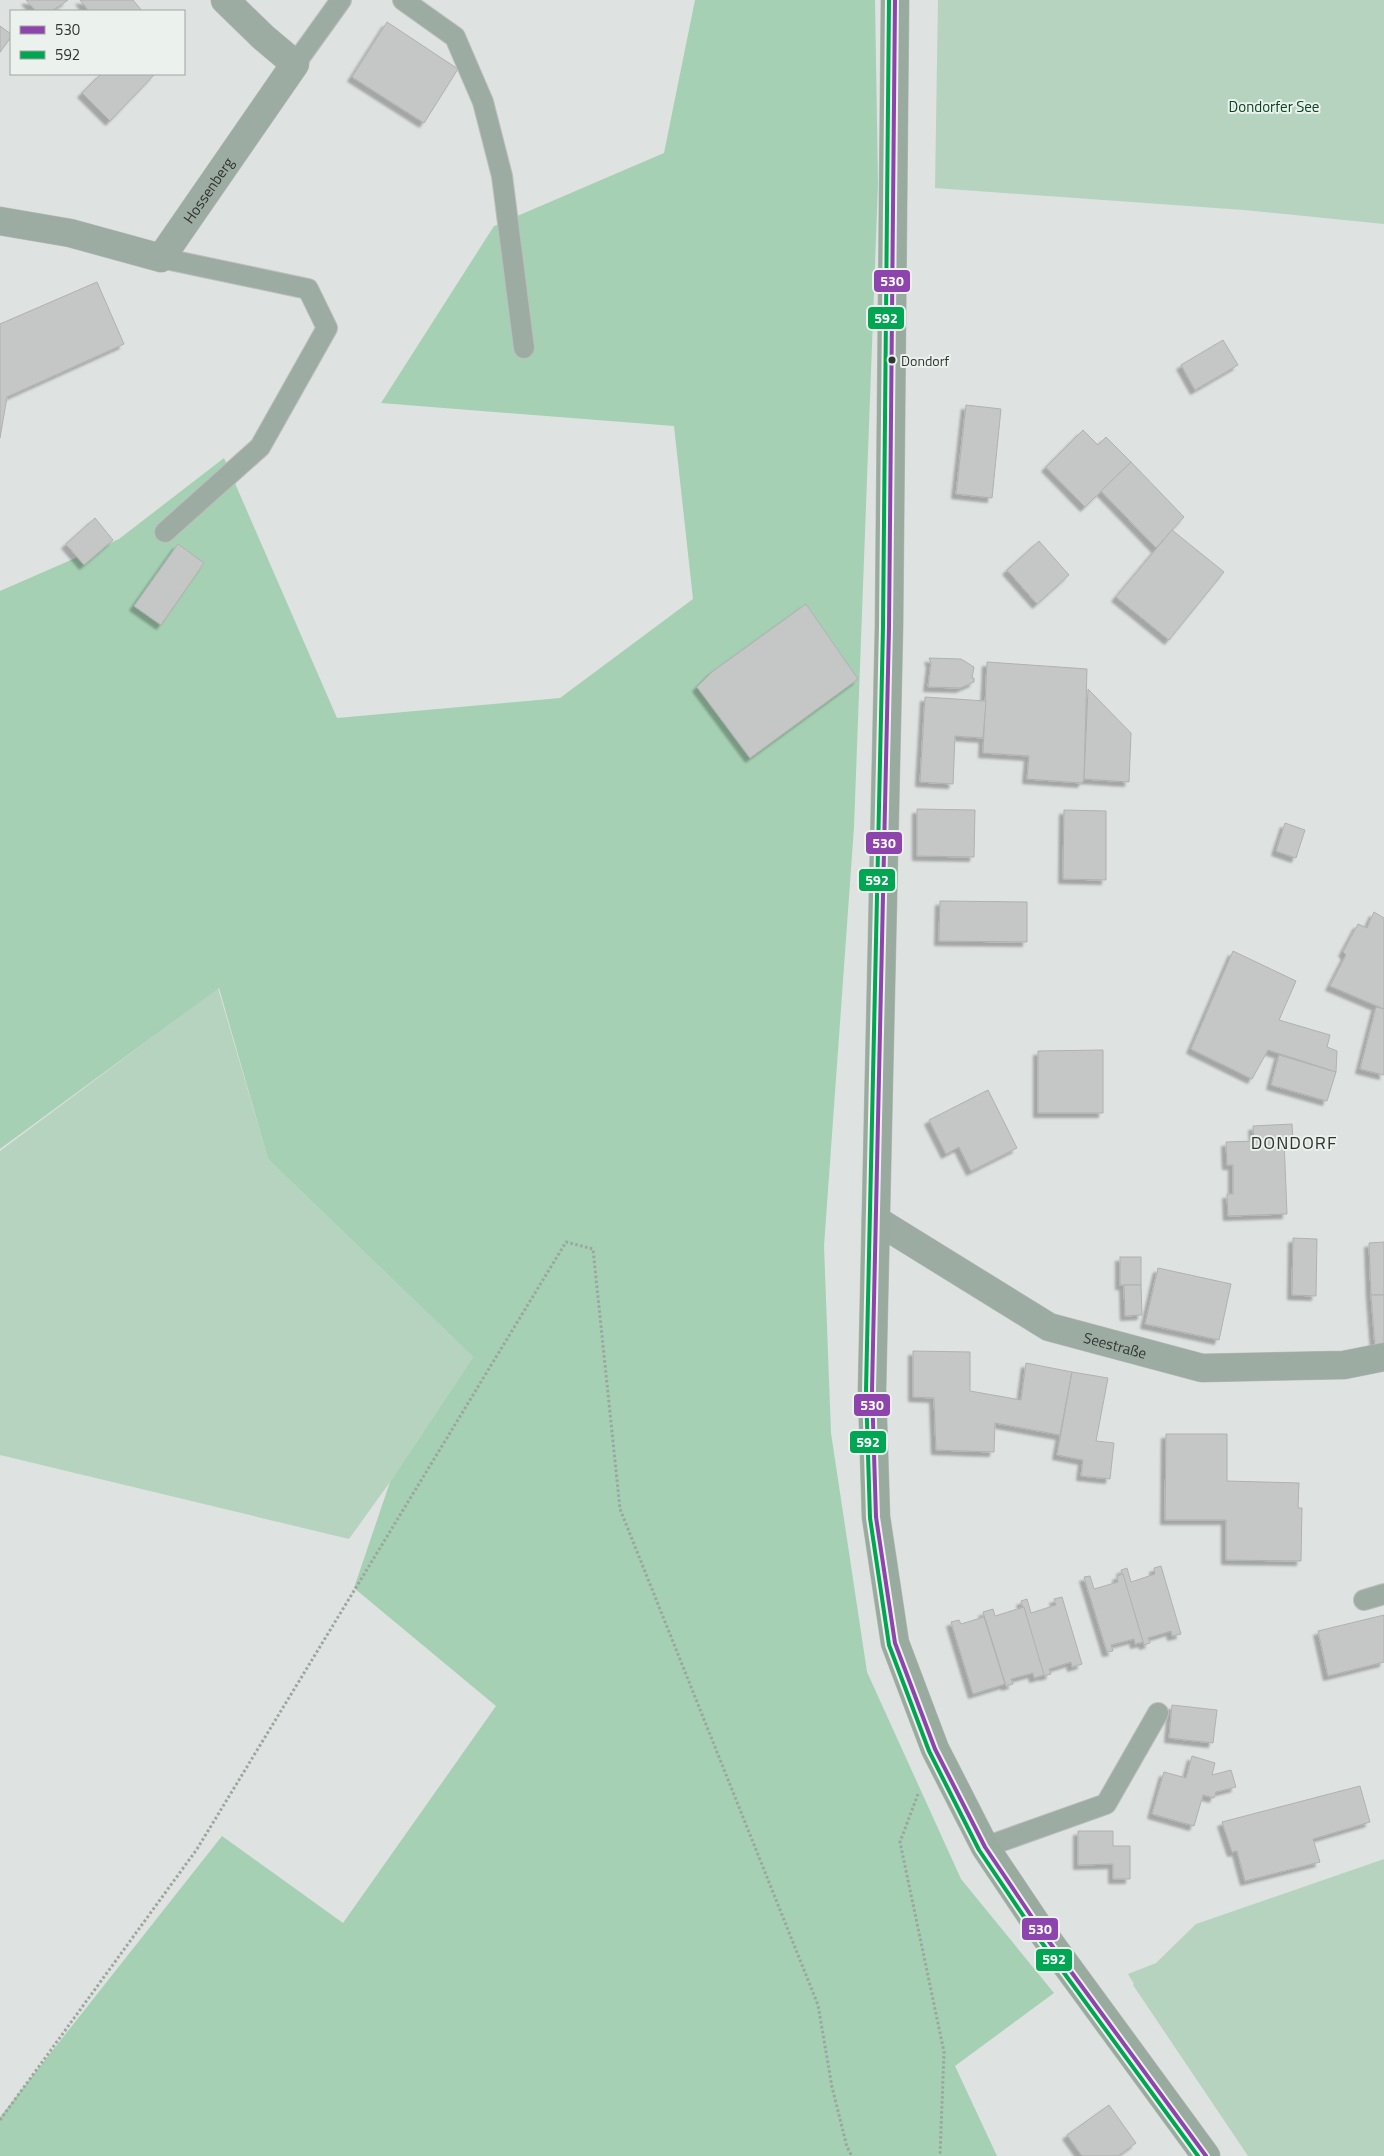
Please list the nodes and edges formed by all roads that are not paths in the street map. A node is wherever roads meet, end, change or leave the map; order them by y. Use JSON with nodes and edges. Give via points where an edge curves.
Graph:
{"nodes":[{"id":1,"x":225,"y":0,"type":"edge"},
{"id":2,"x":341,"y":0,"type":"edge"},
{"id":3,"x":403,"y":0,"type":"edge"},
{"id":4,"x":895,"y":0,"type":"edge"},
{"id":5,"x":295,"y":64,"type":"junction"},
{"id":6,"x":0,"y":220,"type":"edge"},
{"id":7,"x":161,"y":258,"type":"junction"},
{"id":8,"x":524,"y":348,"type":"dead end"},
{"id":9,"x":166,"y":532,"type":"dead end"},
{"id":10,"x":876,"y":1220,"type":"junction"},
{"id":11,"x":1384,"y":1358,"type":"edge"},
{"id":12,"x":1384,"y":1594,"type":"edge"},
{"id":13,"x":1364,"y":1600,"type":"dead end"},
{"id":14,"x":1158,"y":1713,"type":"dead end"},
{"id":15,"x":986,"y":1847,"type":"junction"},
{"id":16,"x":1206,"y":2156,"type":"edge"}],
"edges":[{"from":1,"to":5,"type":"street"},
{"from":2,"to":5,"type":"lane"},
{"from":3,"to":8,"type":"lane","via":[[455,37],[483,102],[502,176]]},
{"from":4,"to":10,"type":"main road","via":[[889,627]]},
{"from":5,"to":7,"type":"street","name":"Hossenberg"},
{"from":6,"to":7,"type":"street","via":[[70,233]]},
{"from":7,"to":9,"type":"lane","via":[[308,289],[327,328],[260,447]]},
{"from":10,"to":11,"type":"street","name":"Seestraße","via":[[1048,1327],[1202,1368],[1344,1365]]},
{"from":10,"to":15,"type":"main road","via":[[872,1390],[876,1517],[894,1643],[935,1749]]},
{"from":12,"to":13,"type":"lane"},
{"from":14,"to":15,"type":"lane","via":[[1106,1804]]},
{"from":15,"to":16,"type":"main road","via":[[1042,1932]]}]}
